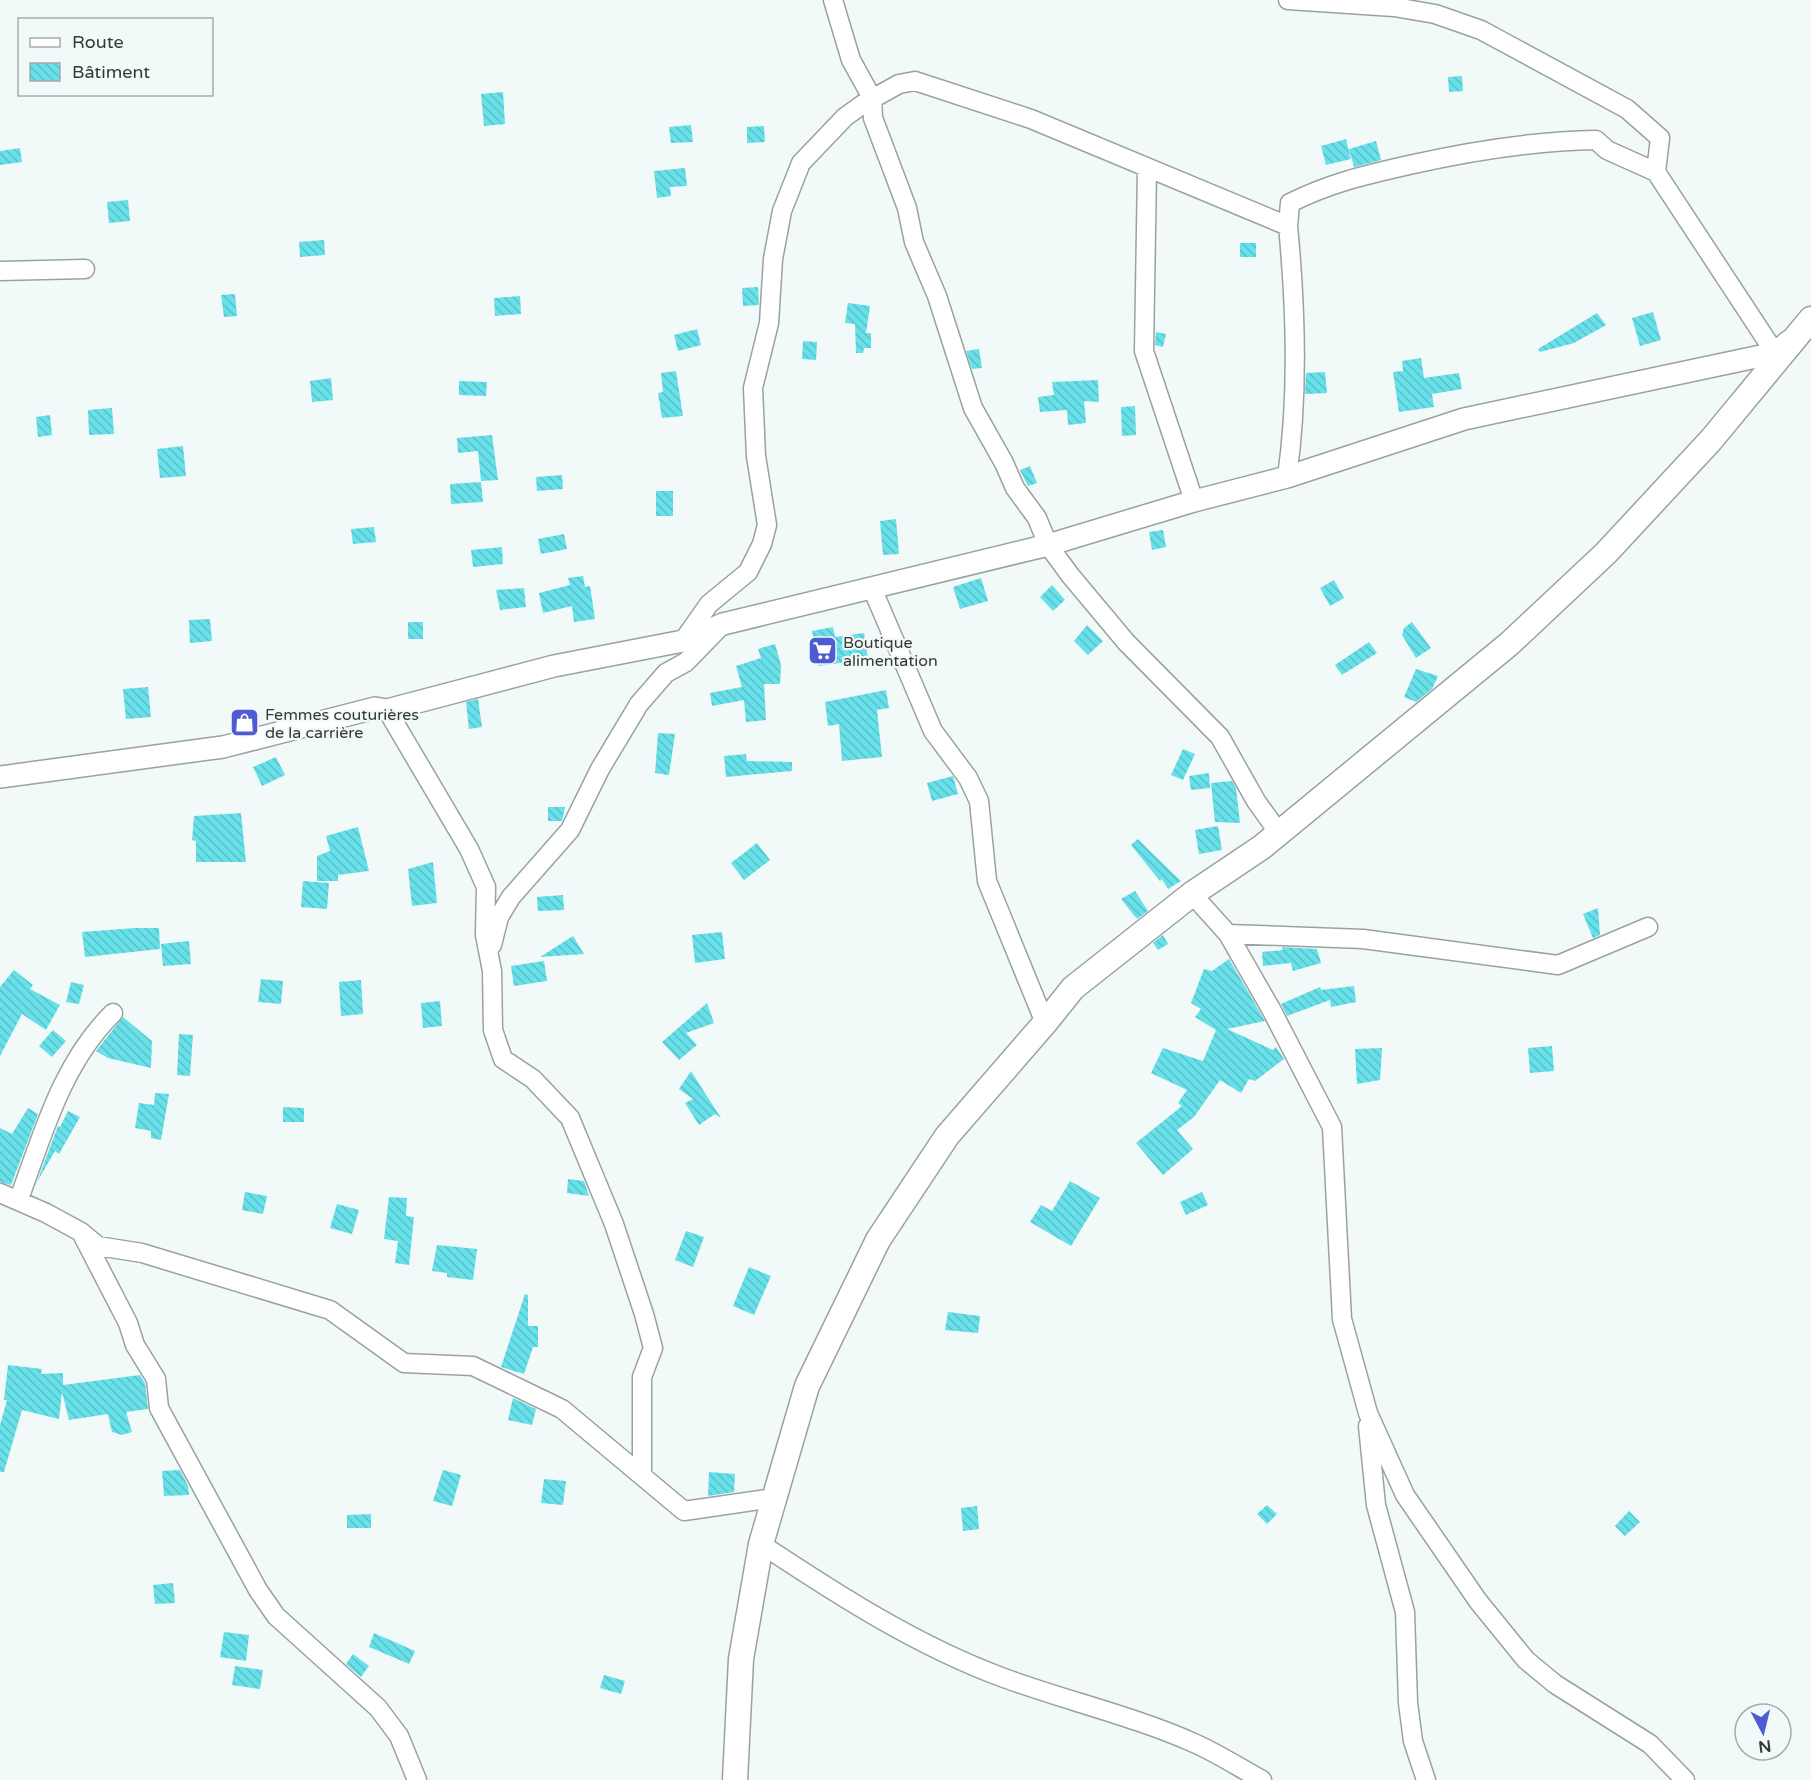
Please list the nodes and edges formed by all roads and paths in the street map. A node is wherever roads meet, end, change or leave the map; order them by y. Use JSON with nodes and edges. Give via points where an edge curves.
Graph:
{"nodes":[{"id":1,"x":833,"y":0,"type":"edge"},
{"id":2,"x":1288,"y":0,"type":"edge"},
{"id":3,"x":872,"y":98,"type":"junction"},
{"id":4,"x":1147,"y":169,"type":"junction"},
{"id":5,"x":1656,"y":172,"type":"junction"},
{"id":6,"x":1288,"y":226,"type":"junction"},
{"id":7,"x":85,"y":269,"type":"dead end"},
{"id":8,"x":0,"y":272,"type":"edge"},
{"id":9,"x":1811,"y":319,"type":"edge"},
{"id":10,"x":1775,"y":353,"type":"junction"},
{"id":11,"x":1287,"y":477,"type":"junction"},
{"id":12,"x":1194,"y":501,"type":"junction"},
{"id":13,"x":1048,"y":545,"type":"junction"},
{"id":14,"x":876,"y":587,"type":"junction"},
{"id":15,"x":723,"y":624,"type":"junction"},
{"id":16,"x":683,"y":641,"type":"junction"},
{"id":17,"x":387,"y":710,"type":"junction"},
{"id":18,"x":0,"y":777,"type":"edge"},
{"id":19,"x":1262,"y":847,"type":"junction"},
{"id":20,"x":1191,"y":894,"type":"junction"},
{"id":21,"x":1648,"y":927,"type":"dead end"},
{"id":22,"x":1228,"y":934,"type":"junction"},
{"id":23,"x":489,"y":955,"type":"junction"},
{"id":24,"x":113,"y":1013,"type":"dead end"},
{"id":25,"x":1045,"y":1023,"type":"junction"},
{"id":26,"x":0,"y":1192,"type":"edge"},
{"id":27,"x":19,"y":1199,"type":"junction"},
{"id":28,"x":81,"y":1232,"type":"junction"},
{"id":29,"x":1368,"y":1413,"type":"junction"},
{"id":30,"x":642,"y":1474,"type":"junction"},
{"id":31,"x":774,"y":1498,"type":"junction"},
{"id":32,"x":761,"y":1544,"type":"junction"},
{"id":33,"x":417,"y":1780,"type":"edge"},
{"id":34,"x":735,"y":1780,"type":"edge"},
{"id":35,"x":1262,"y":1780,"type":"edge"},
{"id":36,"x":1426,"y":1780,"type":"edge"},
{"id":37,"x":1685,"y":1780,"type":"edge"}],
"edges":[{"from":1,"to":3,"type":"street","via":[[851,60]]},
{"from":2,"to":5,"type":"street","via":[[1425,12],[1481,30],[1626,109],[1660,138]]},
{"from":3,"to":4,"type":"street","via":[[899,84],[915,81],[1031,119]]},
{"from":3,"to":13,"type":"street","via":[[873,118],[973,408],[1015,488],[1037,518]]},
{"from":3,"to":16,"type":"street","via":[[845,117],[801,162],[782,211],[773,259],[769,323],[753,388],[765,534],[748,572],[709,604]]},
{"from":4,"to":6,"type":"street"},
{"from":4,"to":12,"type":"street","via":[[1144,351]]},
{"from":5,"to":6,"type":"street","via":[[1596,141],[1543,141],[1462,153],[1325,186],[1290,203]]},
{"from":5,"to":10,"type":"street"},
{"from":6,"to":11,"type":"street","via":[[1294,318],[1292,443]]},
{"from":7,"to":8,"type":"street"},
{"from":9,"to":10,"type":"street"},
{"from":9,"to":19,"type":"main road","via":[[1711,440],[1605,553],[1509,644]]},
{"from":10,"to":11,"type":"street","via":[[1464,419]]},
{"from":11,"to":12,"type":"street"},
{"from":12,"to":13,"type":"street"},
{"from":13,"to":14,"type":"street"},
{"from":13,"to":19,"type":"street","via":[[1126,642],[1220,737],[1276,829]]},
{"from":14,"to":15,"type":"street"},
{"from":14,"to":25,"type":"street","via":[[933,731],[968,778],[979,801],[987,880]]},
{"from":15,"to":16,"type":"street"},
{"from":15,"to":23,"type":"street","via":[[687,662],[666,673],[639,704],[570,830],[519,887],[499,917]]},
{"from":16,"to":17,"type":"street","via":[[554,666]]},
{"from":17,"to":18,"type":"street","via":[[375,708],[193,752]]},
{"from":17,"to":23,"type":"street","via":[[469,849],[486,887],[485,935]]},
{"from":19,"to":20,"type":"main road"},
{"from":20,"to":22,"type":"street"},
{"from":20,"to":25,"type":"main road","via":[[1072,988]]},
{"from":21,"to":22,"type":"street","via":[[1558,965],[1363,939]]},
{"from":22,"to":29,"type":"street","via":[[1332,1127],[1342,1319]]},
{"from":23,"to":30,"type":"street","via":[[492,1030],[502,1059],[533,1080],[570,1118],[614,1224],[644,1314],[653,1348],[642,1377]]},
{"from":24,"to":27,"type":"street","via":[[83,1047],[52,1108]]},
{"from":25,"to":31,"type":"main road","via":[[946,1136],[878,1240],[807,1386]]},
{"from":26,"to":27,"type":"street"},
{"from":27,"to":28,"type":"street"},
{"from":28,"to":30,"type":"street","via":[[98,1246],[142,1252],[330,1310],[404,1363],[473,1366],[562,1409]]},
{"from":28,"to":33,"type":"street","via":[[128,1323],[135,1345],[156,1379],[159,1408],[258,1590],[276,1616],[378,1708],[399,1736]]},
{"from":29,"to":36,"type":"street","via":[[1376,1505],[1405,1612],[1413,1741]]},
{"from":29,"to":37,"type":"street","via":[[1405,1495],[1478,1601],[1527,1660],[1555,1684],[1650,1744]]},
{"from":30,"to":31,"type":"street","via":[[684,1511]]},
{"from":31,"to":32,"type":"main road"},
{"from":32,"to":34,"type":"main road","via":[[741,1659]]},
{"from":32,"to":35,"type":"street","via":[[846,1600],[944,1651],[1004,1678],[1195,1743]]}]}
